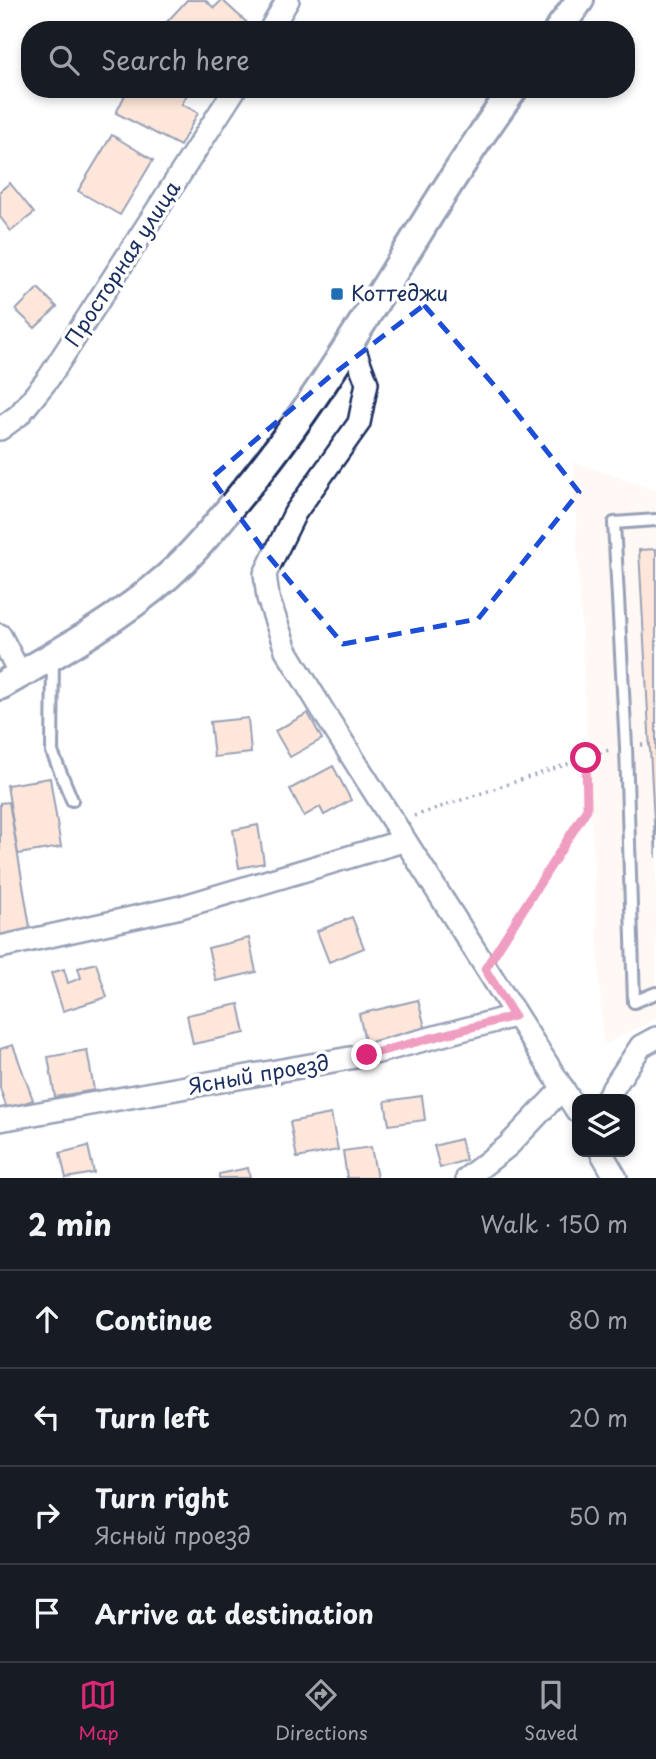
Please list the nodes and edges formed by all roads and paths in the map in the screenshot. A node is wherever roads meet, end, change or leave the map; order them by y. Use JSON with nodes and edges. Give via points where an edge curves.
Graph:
{"nodes":[{"id":1,"x":288,"y":0,"type":"edge"},
{"id":2,"x":580,"y":0,"type":"edge"},
{"id":3,"x":275,"y":21,"type":"edge"},
{"id":4,"x":565,"y":21,"type":"edge"},
{"id":5,"x":229,"y":98,"type":"edge"},
{"id":6,"x":508,"y":98,"type":"edge"},
{"id":7,"x":351,"y":340,"type":"junction"},
{"id":8,"x":0,"y":429,"type":"edge"},
{"id":9,"x":656,"y":520,"type":"edge"},
{"id":10,"x":0,"y":635,"type":"edge"},
{"id":11,"x":54,"y":655,"type":"junction"},
{"id":12,"x":10,"y":680,"type":"edge"},
{"id":13,"x":617,"y":748,"type":"dead end"},
{"id":14,"x":586,"y":758,"type":"junction"},
{"id":15,"x":72,"y":800,"type":"dead end"},
{"id":16,"x":398,"y":832,"type":"junction"},
{"id":17,"x":0,"y":947,"type":"edge"},
{"id":18,"x":485,"y":969,"type":"junction"},
{"id":19,"x":656,"y":993,"type":"edge"},
{"id":20,"x":514,"y":1016,"type":"junction"},
{"id":21,"x":656,"y":1038,"type":"edge"},
{"id":22,"x":609,"y":1094,"type":"edge"},
{"id":23,"x":571,"y":1101,"type":"edge"},
{"id":24,"x":0,"y":1121,"type":"edge"},
{"id":25,"x":604,"y":1157,"type":"edge"},
{"id":26,"x":467,"y":1178,"type":"edge"},
{"id":27,"x":616,"y":1178,"type":"edge"}],
"edges":[{"from":1,"to":3,"type":"street"},
{"from":2,"to":4,"type":"street"},
{"from":5,"to":8,"type":"street","name":"Просторная улица","via":[[47,379],[19,415]]},
{"from":6,"to":7,"type":"street"},
{"from":7,"to":11,"type":"street","via":[[275,454],[169,575],[110,621]]},
{"from":7,"to":16,"type":"street","via":[[367,383],[359,423],[295,513],[265,574],[268,598],[286,650]]},
{"from":9,"to":19,"type":"lane","via":[[614,523],[634,1002]]},
{"from":10,"to":12,"type":"street"},
{"from":11,"to":12,"type":"street"},
{"from":11,"to":15,"type":"lane","via":[[52,752]]},
{"from":13,"to":14,"type":"path"},
{"from":14,"to":16,"type":"path"},
{"from":14,"to":18,"type":"path","via":[[587,809]]},
{"from":16,"to":17,"type":"street","via":[[181,907]]},
{"from":16,"to":18,"type":"street"},
{"from":18,"to":20,"type":"street"},
{"from":20,"to":23,"type":"street"},
{"from":20,"to":24,"type":"street","name":"Ясный проезд","via":[[367,1055]]},
{"from":21,"to":22,"type":"street","via":[[641,1046]]},
{"from":23,"to":26,"type":"street"},
{"from":25,"to":27,"type":"street"}]}
